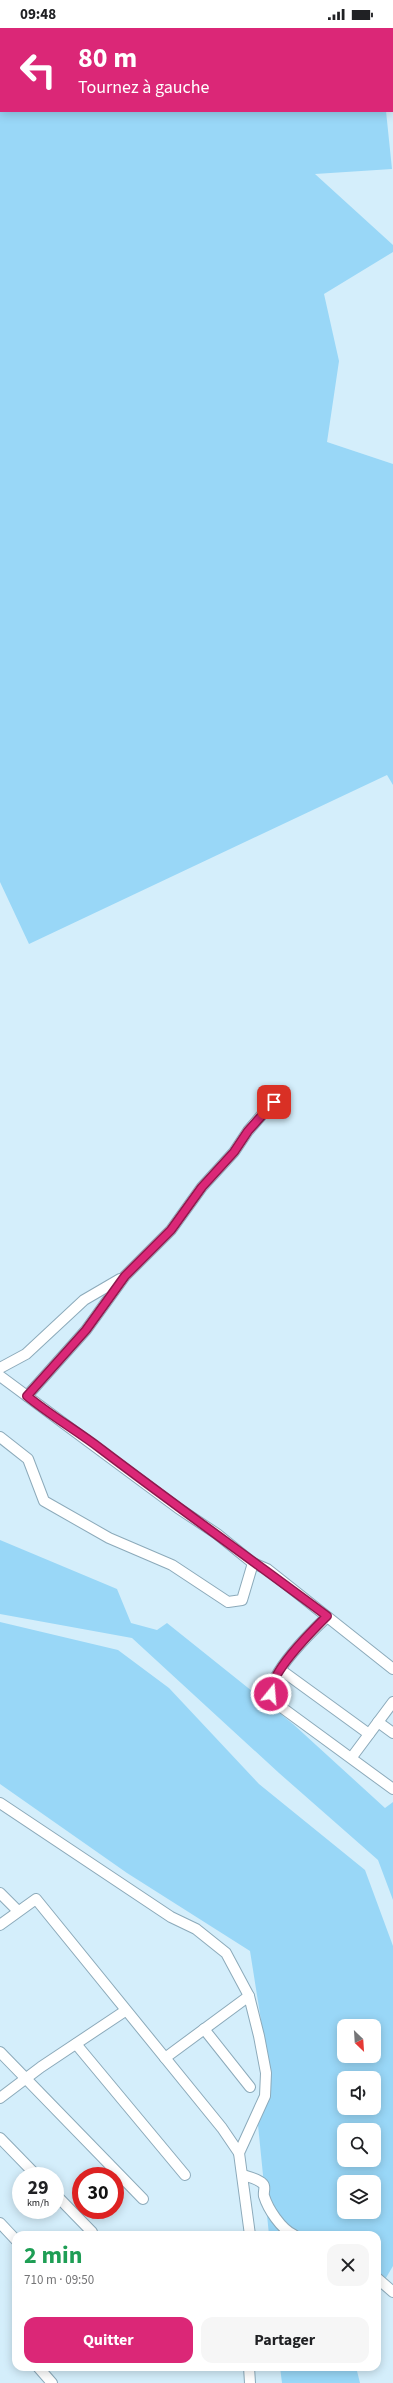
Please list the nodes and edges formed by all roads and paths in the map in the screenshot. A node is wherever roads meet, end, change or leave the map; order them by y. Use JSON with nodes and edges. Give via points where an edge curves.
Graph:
{"nodes":[{"id":1,"x":274,"y":1102,"type":"dead end"},
{"id":2,"x":125,"y":1276,"type":"junction"},
{"id":3,"x":0,"y":1368,"type":"edge"},
{"id":4,"x":0,"y":1376,"type":"edge"},
{"id":5,"x":27,"y":1396,"type":"junction"},
{"id":6,"x":0,"y":1437,"type":"edge"},
{"id":7,"x":254,"y":1563,"type":"junction"},
{"id":8,"x":327,"y":1616,"type":"junction"},
{"id":9,"x":393,"y":1668,"type":"edge"},
{"id":10,"x":281,"y":1670,"type":"junction"},
{"id":11,"x":393,"y":1702,"type":"edge"},
{"id":12,"x":378,"y":1722,"type":"junction"},
{"id":13,"x":393,"y":1733,"type":"edge"},
{"id":14,"x":369,"y":1734,"type":"junction"},
{"id":15,"x":352,"y":1758,"type":"junction"},
{"id":16,"x":393,"y":1789,"type":"edge"},
{"id":17,"x":0,"y":1803,"type":"edge"},
{"id":18,"x":0,"y":1893,"type":"edge"},
{"id":19,"x":18,"y":1911,"type":"junction"},
{"id":20,"x":0,"y":1924,"type":"edge"},
{"id":21,"x":249,"y":1996,"type":"junction"},
{"id":22,"x":125,"y":2011,"type":"junction"},
{"id":23,"x":204,"y":2029,"type":"junction"},
{"id":24,"x":76,"y":2044,"type":"junction"},
{"id":25,"x":0,"y":2052,"type":"edge"},
{"id":26,"x":165,"y":2058,"type":"junction"},
{"id":27,"x":27,"y":2080,"type":"junction"},
{"id":28,"x":250,"y":2087,"type":"dead end"},
{"id":29,"x":0,"y":2098,"type":"edge"},
{"id":30,"x":0,"y":2138,"type":"edge"},
{"id":31,"x":239,"y":2153,"type":"junction"},
{"id":32,"x":28,"y":2167,"type":"edge"},
{"id":33,"x":185,"y":2175,"type":"dead end"},
{"id":34,"x":243,"y":2175,"type":"junction"},
{"id":35,"x":143,"y":2199,"type":"dead end"},
{"id":36,"x":64,"y":2203,"type":"edge"},
{"id":37,"x":0,"y":2223,"type":"edge"},
{"id":38,"x":91,"y":2231,"type":"edge"},
{"id":39,"x":250,"y":2231,"type":"edge"},
{"id":40,"x":287,"y":2231,"type":"edge"},
{"id":41,"x":12,"y":2236,"type":"edge"},
{"id":42,"x":381,"y":2282,"type":"edge"},
{"id":43,"x":393,"y":2292,"type":"edge"},
{"id":44,"x":42,"y":2371,"type":"edge"},
{"id":45,"x":249,"y":2371,"type":"edge"},
{"id":46,"x":52,"y":2383,"type":"edge"},
{"id":47,"x":250,"y":2383,"type":"edge"}],
"edges":[{"from":1,"to":2,"type":"street","via":[[202,1187],[171,1230]]},
{"from":2,"to":3,"type":"street","via":[[84,1300],[26,1354]]},
{"from":2,"to":5,"type":"street","via":[[86,1330]]},
{"from":4,"to":5,"type":"street"},
{"from":5,"to":7,"type":"street"},
{"from":6,"to":7,"type":"street","via":[[28,1459],[44,1501],[109,1538],[172,1565],[228,1602],[242,1600]]},
{"from":7,"to":8,"type":"street","via":[[266,1569]]},
{"from":8,"to":9,"type":"street"},
{"from":8,"to":10,"type":"street"},
{"from":10,"to":14,"type":"street"},
{"from":10,"to":15,"type":"street","via":[[271,1690],[273,1700]]},
{"from":11,"to":12,"type":"street"},
{"from":12,"to":13,"type":"street"},
{"from":12,"to":14,"type":"street"},
{"from":14,"to":15,"type":"street"},
{"from":15,"to":16,"type":"street"},
{"from":17,"to":21,"type":"street","via":[[171,1917],[196,1929],[222,1949]]},
{"from":18,"to":19,"type":"street"},
{"from":19,"to":20,"type":"street"},
{"from":19,"to":22,"type":"street","via":[[36,1899]]},
{"from":21,"to":23,"type":"street"},
{"from":21,"to":31,"type":"street","via":[[267,2086],[263,2104]]},
{"from":22,"to":24,"type":"street"},
{"from":22,"to":26,"type":"street"},
{"from":23,"to":26,"type":"street"},
{"from":23,"to":28,"type":"street"},
{"from":24,"to":27,"type":"street","via":[[41,2067]]},
{"from":24,"to":33,"type":"street"},
{"from":25,"to":27,"type":"street"},
{"from":26,"to":31,"type":"street"},
{"from":27,"to":29,"type":"street"},
{"from":27,"to":35,"type":"street"},
{"from":30,"to":32,"type":"street"},
{"from":31,"to":34,"type":"street"},
{"from":34,"to":39,"type":"street"},
{"from":34,"to":40,"type":"street","via":[[263,2184],[272,2212]]},
{"from":36,"to":38,"type":"street"},
{"from":37,"to":41,"type":"street"},
{"from":42,"to":43,"type":"street"},
{"from":44,"to":46,"type":"street"},
{"from":45,"to":47,"type":"street"}]}
